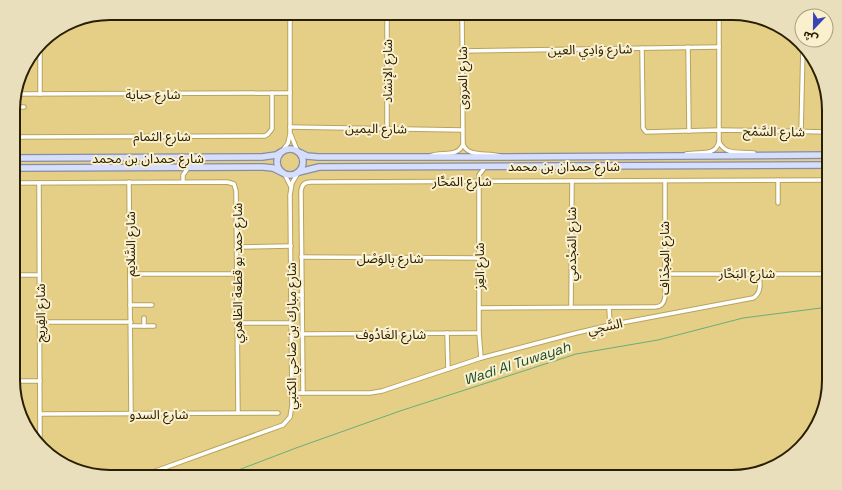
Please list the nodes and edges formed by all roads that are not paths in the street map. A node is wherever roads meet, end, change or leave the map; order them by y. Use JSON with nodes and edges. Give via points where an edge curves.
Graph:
{"nodes":[{"id":1,"x":290,"y":20,"type":"edge"},
{"id":2,"x":386,"y":20,"type":"edge"},
{"id":3,"x":462,"y":20,"type":"edge"},
{"id":4,"x":719,"y":20,"type":"edge"},
{"id":5,"x":688,"y":47,"type":"junction"},
{"id":6,"x":719,"y":47,"type":"junction"},
{"id":7,"x":642,"y":48,"type":"junction"},
{"id":8,"x":462,"y":51,"type":"junction"},
{"id":9,"x":802,"y":53,"type":"edge"},
{"id":10,"x":40,"y":54,"type":"edge"},
{"id":11,"x":272,"y":93,"type":"junction"},
{"id":12,"x":290,"y":93,"type":"junction"},
{"id":13,"x":22,"y":94,"type":"edge"},
{"id":14,"x":40,"y":94,"type":"junction"},
{"id":15,"x":20,"y":107,"type":"edge"},
{"id":16,"x":24,"y":107,"type":"dead end"},
{"id":17,"x":290,"y":127,"type":"junction"},
{"id":18,"x":387,"y":128,"type":"junction"},
{"id":19,"x":462,"y":130,"type":"junction"},
{"id":20,"x":720,"y":130,"type":"junction"},
{"id":21,"x":689,"y":131,"type":"junction"},
{"id":22,"x":801,"y":132,"type":"junction"},
{"id":23,"x":822,"y":132,"type":"edge"},
{"id":24,"x":290,"y":134,"type":"junction"},
{"id":25,"x":20,"y":137,"type":"edge"},
{"id":26,"x":719,"y":142,"type":"junction"},
{"id":27,"x":463,"y":144,"type":"junction"},
{"id":28,"x":282,"y":151,"type":"junction"},
{"id":29,"x":299,"y":152,"type":"junction"},
{"id":30,"x":822,"y":155,"type":"edge"},
{"id":31,"x":682,"y":156,"type":"junction"},
{"id":32,"x":763,"y":156,"type":"junction"},
{"id":33,"x":427,"y":157,"type":"junction"},
{"id":34,"x":504,"y":157,"type":"junction"},
{"id":35,"x":20,"y":158,"type":"edge"},
{"id":36,"x":822,"y":165,"type":"edge"},
{"id":37,"x":472,"y":166,"type":"junction"},
{"id":38,"x":176,"y":167,"type":"junction"},
{"id":39,"x":189,"y":167,"type":"junction"},
{"id":40,"x":486,"y":167,"type":"junction"},
{"id":41,"x":20,"y":168,"type":"edge"},
{"id":42,"x":299,"y":172,"type":"junction"},
{"id":43,"x":283,"y":173,"type":"junction"},
{"id":44,"x":183,"y":175,"type":"junction"},
{"id":45,"x":479,"y":175,"type":"junction"},
{"id":46,"x":778,"y":180,"type":"junction"},
{"id":47,"x":822,"y":180,"type":"edge"},
{"id":48,"x":479,"y":181,"type":"junction"},
{"id":49,"x":572,"y":181,"type":"junction"},
{"id":50,"x":665,"y":181,"type":"junction"},
{"id":51,"x":129,"y":182,"type":"junction"},
{"id":52,"x":183,"y":182,"type":"junction"},
{"id":53,"x":20,"y":183,"type":"edge"},
{"id":54,"x":39,"y":183,"type":"junction"},
{"id":55,"x":291,"y":187,"type":"junction"},
{"id":56,"x":778,"y":203,"type":"dead end"},
{"id":57,"x":291,"y":246,"type":"junction"},
{"id":58,"x":237,"y":247,"type":"junction"},
{"id":59,"x":301,"y":257,"type":"junction"},
{"id":60,"x":479,"y":258,"type":"junction"},
{"id":61,"x":759,"y":273,"type":"junction"},
{"id":62,"x":130,"y":274,"type":"junction"},
{"id":63,"x":237,"y":274,"type":"junction"},
{"id":64,"x":664,"y":274,"type":"junction"},
{"id":65,"x":822,"y":274,"type":"edge"},
{"id":66,"x":20,"y":275,"type":"edge"},
{"id":67,"x":40,"y":275,"type":"junction"},
{"id":68,"x":302,"y":295,"type":"junction"},
{"id":69,"x":291,"y":296,"type":"junction"},
{"id":70,"x":130,"y":305,"type":"junction"},
{"id":71,"x":152,"y":305,"type":"dead end"},
{"id":72,"x":571,"y":307,"type":"junction"},
{"id":73,"x":479,"y":308,"type":"junction"},
{"id":74,"x":609,"y":308,"type":"junction"},
{"id":75,"x":144,"y":318,"type":"dead end"},
{"id":76,"x":40,"y":322,"type":"junction"},
{"id":77,"x":292,"y":323,"type":"junction"},
{"id":78,"x":131,"y":324,"type":"junction"},
{"id":79,"x":237,"y":324,"type":"junction"},
{"id":80,"x":610,"y":325,"type":"junction"},
{"id":81,"x":144,"y":326,"type":"junction"},
{"id":82,"x":154,"y":326,"type":"dead end"},
{"id":83,"x":479,"y":333,"type":"junction"},
{"id":84,"x":302,"y":334,"type":"junction"},
{"id":85,"x":446,"y":334,"type":"junction"},
{"id":86,"x":481,"y":358,"type":"junction"},
{"id":87,"x":448,"y":369,"type":"junction"},
{"id":88,"x":20,"y":381,"type":"edge"},
{"id":89,"x":40,"y":381,"type":"junction"},
{"id":90,"x":292,"y":393,"type":"junction"},
{"id":91,"x":303,"y":393,"type":"junction"},
{"id":92,"x":238,"y":413,"type":"junction"},
{"id":93,"x":278,"y":413,"type":"dead end"},
{"id":94,"x":40,"y":414,"type":"junction"},
{"id":95,"x":131,"y":414,"type":"junction"},
{"id":96,"x":40,"y":436,"type":"edge"},
{"id":97,"x":158,"y":470,"type":"edge"}],
"edges":[{"from":1,"to":12,"type":"street"},
{"from":2,"to":18,"type":"street","name":"شارع الإنشاد"},
{"from":3,"to":8,"type":"street","name":"شارع المروى"},
{"from":4,"to":6,"type":"street"},
{"from":5,"to":6,"type":"street","name":"شارع وَادِي العين"},
{"from":5,"to":7,"type":"street","name":"شارع وَادِي العين"},
{"from":5,"to":21,"type":"street"},
{"from":6,"to":20,"type":"street"},
{"from":7,"to":8,"type":"street","name":"شارع وَادِي العين"},
{"from":7,"to":21,"type":"street","name":"شارع السَّمْح","via":[[643,128],[646,132]]},
{"from":8,"to":19,"type":"street","name":"شارع المروى"},
{"from":9,"to":22,"type":"street"},
{"from":10,"to":14,"type":"street"},
{"from":11,"to":12,"type":"street","name":"شارع حباية"},
{"from":11,"to":14,"type":"street","name":"شارع حباية"},
{"from":11,"to":25,"type":"street","name":"شارع الثمام","via":[[272,129],[266,136]]},
{"from":12,"to":17,"type":"street"},
{"from":13,"to":14,"type":"street","name":"شارع حباية"},
{"from":15,"to":16,"type":"street"},
{"from":17,"to":18,"type":"street","name":"شارع اليمين"},
{"from":17,"to":24,"type":"street"},
{"from":18,"to":19,"type":"street","name":"شارع اليمين"},
{"from":19,"to":27,"type":"street","name":"شارع المروى"},
{"from":20,"to":21,"type":"street","name":"شارع السَّمْح"},
{"from":20,"to":22,"type":"street","name":"شارع السَّمْح"},
{"from":20,"to":26,"type":"street"},
{"from":22,"to":23,"type":"street","name":"شارع السَّمْح"},
{"from":24,"to":28,"type":"street"},
{"from":24,"to":29,"type":"street"},
{"from":26,"to":31,"type":"street","via":[[713,151]]},
{"from":26,"to":32,"type":"street","via":[[727,151],[750,152]]},
{"from":27,"to":33,"type":"street","via":[[458,152]]},
{"from":27,"to":34,"type":"street","via":[[465,150],[470,153],[490,153]]},
{"from":28,"to":29,"type":"main road","via":[[290,148]]},
{"from":28,"to":35,"type":"main road","name":"شارع حمدان بن محمد","via":[[276,155],[262,157]]},
{"from":28,"to":43,"type":"main road","via":[[278,155],[277,164]]},
{"from":29,"to":33,"type":"main road","name":"شارع حمدان بن محمد","via":[[318,157]]},
{"from":29,"to":42,"type":"main road","via":[[304,165]]},
{"from":30,"to":32,"type":"main road","name":"شارع حمدان بن محمد"},
{"from":31,"to":32,"type":"main road","name":"شارع حمدان بن محمد"},
{"from":31,"to":34,"type":"main road","name":"شارع حمدان بن محمد"},
{"from":33,"to":34,"type":"main road","name":"شارع حمدان بن محمد"},
{"from":36,"to":40,"type":"main road","name":"شارع حمدان بن محمد"},
{"from":37,"to":40,"type":"main road","name":"شارع حمدان بن محمد"},
{"from":37,"to":42,"type":"main road","name":"شارع حمدان بن محمد","via":[[319,166]]},
{"from":37,"to":45,"type":"street"},
{"from":38,"to":39,"type":"main road","name":"شارع حمدان بن محمد"},
{"from":38,"to":41,"type":"main road","name":"شارع حمدان بن محمد"},
{"from":38,"to":44,"type":"street"},
{"from":39,"to":43,"type":"main road","name":"شارع حمدان بن محمد","via":[[263,167]]},
{"from":39,"to":44,"type":"street"},
{"from":40,"to":45,"type":"street"},
{"from":42,"to":43,"type":"main road","via":[[291,175]]},
{"from":42,"to":55,"type":"street","name":"شارع مبارك بن ضاحي الكتبي"},
{"from":43,"to":55,"type":"street","name":"شارع مبارك بن ضاحي الكتبي"},
{"from":44,"to":52,"type":"street"},
{"from":45,"to":48,"type":"street","name":"شارع العِز"},
{"from":46,"to":47,"type":"street","name":"شارع المَحَّار"},
{"from":46,"to":50,"type":"street","name":"شارع المَحَّار"},
{"from":46,"to":56,"type":"street"},
{"from":48,"to":49,"type":"street","name":"شارع المَحَّار"},
{"from":48,"to":59,"type":"street","name":"شارع المَحَّار","via":[[305,183],[300,191]]},
{"from":48,"to":60,"type":"street","name":"شارع العِز"},
{"from":49,"to":50,"type":"street","name":"شارع المَحَّار"},
{"from":49,"to":72,"type":"street","name":"شارع المَجْدمي"},
{"from":50,"to":64,"type":"street","name":"شارع المِجْدَاف"},
{"from":51,"to":52,"type":"street","name":"شارع حمد بو قطعة الظاهري"},
{"from":51,"to":54,"type":"street","name":"شارع حمد بو قطعة الظاهري"},
{"from":51,"to":62,"type":"street","name":"شارع السَّلايم"},
{"from":52,"to":58,"type":"street","name":"شارع حمد بو قطعة الظاهري","via":[[234,184]]},
{"from":53,"to":54,"type":"street","name":"شارع حمد بو قطعة الظاهري"},
{"from":54,"to":67,"type":"street","name":"شارع الفِريج"},
{"from":55,"to":57,"type":"street","name":"شارع مبارك بن ضاحي الكتبي"},
{"from":57,"to":58,"type":"street"},
{"from":57,"to":69,"type":"street","name":"شارع مبارك بن ضاحي الكتبي"},
{"from":58,"to":63,"type":"street","name":"شارع حمد بو قطعة الظاهري"},
{"from":59,"to":60,"type":"street","name":"شارع بِالوَصْل"},
{"from":59,"to":68,"type":"street","name":"شارع المَحَّار"},
{"from":60,"to":73,"type":"street","name":"شارع العِز"},
{"from":61,"to":64,"type":"street","name":"شارع البَحَّار"},
{"from":61,"to":65,"type":"street","name":"شارع البَحَّار"},
{"from":61,"to":80,"type":"street","name":"السَّجِي","via":[[760,291],[753,298]]},
{"from":62,"to":63,"type":"street"},
{"from":62,"to":70,"type":"street","name":"شارع السَّلايم"},
{"from":63,"to":79,"type":"street","name":"شارع حمد بو قطعة الظاهري"},
{"from":64,"to":74,"type":"street","name":"شارع المِجْدَاف","via":[[662,305]]},
{"from":66,"to":67,"type":"street"},
{"from":67,"to":76,"type":"street","name":"شارع الفِريج"},
{"from":68,"to":69,"type":"street"},
{"from":68,"to":84,"type":"street","name":"شارع المَحَّار"},
{"from":69,"to":77,"type":"street","name":"شارع مبارك بن ضاحي الكتبي"},
{"from":70,"to":71,"type":"street"},
{"from":70,"to":78,"type":"street","name":"شارع السَّلايم"},
{"from":72,"to":73,"type":"street","name":"شارع المِجْدَاف"},
{"from":72,"to":74,"type":"street","name":"شارع المِجْدَاف"},
{"from":73,"to":83,"type":"street","name":"شارع العِز"},
{"from":74,"to":80,"type":"street"},
{"from":75,"to":81,"type":"street"},
{"from":76,"to":78,"type":"street"},
{"from":76,"to":89,"type":"street","name":"شارع الفِريج"},
{"from":77,"to":79,"type":"street"},
{"from":77,"to":90,"type":"street","name":"شارع مبارك بن ضاحي الكتبي"},
{"from":78,"to":81,"type":"street"},
{"from":78,"to":95,"type":"street","name":"شارع السَّلايم"},
{"from":79,"to":92,"type":"street","name":"شارع حمد بو قطعة الظاهري"},
{"from":80,"to":86,"type":"street","name":"السَّجِي"},
{"from":81,"to":82,"type":"street"},
{"from":83,"to":85,"type":"street","name":"شارع الغَادُوف"},
{"from":83,"to":86,"type":"street","name":"شارع العِز"},
{"from":84,"to":85,"type":"street","name":"شارع الغَادُوف"},
{"from":84,"to":91,"type":"street","name":"شارع المَحَّار"},
{"from":85,"to":87,"type":"street"},
{"from":86,"to":87,"type":"street","name":"السَّجِي"},
{"from":87,"to":91,"type":"street","name":"السَّجِي","via":[[376,392]]},
{"from":88,"to":89,"type":"street"},
{"from":89,"to":94,"type":"street","name":"شارع الفِريج"},
{"from":90,"to":91,"type":"street","name":"السَّجِي"},
{"from":90,"to":97,"type":"street","name":"شارع مبارك بن ضاحي الكتبي","via":[[292,413],[283,425]]},
{"from":92,"to":93,"type":"street","name":"شارع السدو"},
{"from":92,"to":95,"type":"street","name":"شارع السدو"},
{"from":94,"to":95,"type":"street","name":"شارع السدو"},
{"from":94,"to":96,"type":"street","name":"شارع الفِريج"}]}
